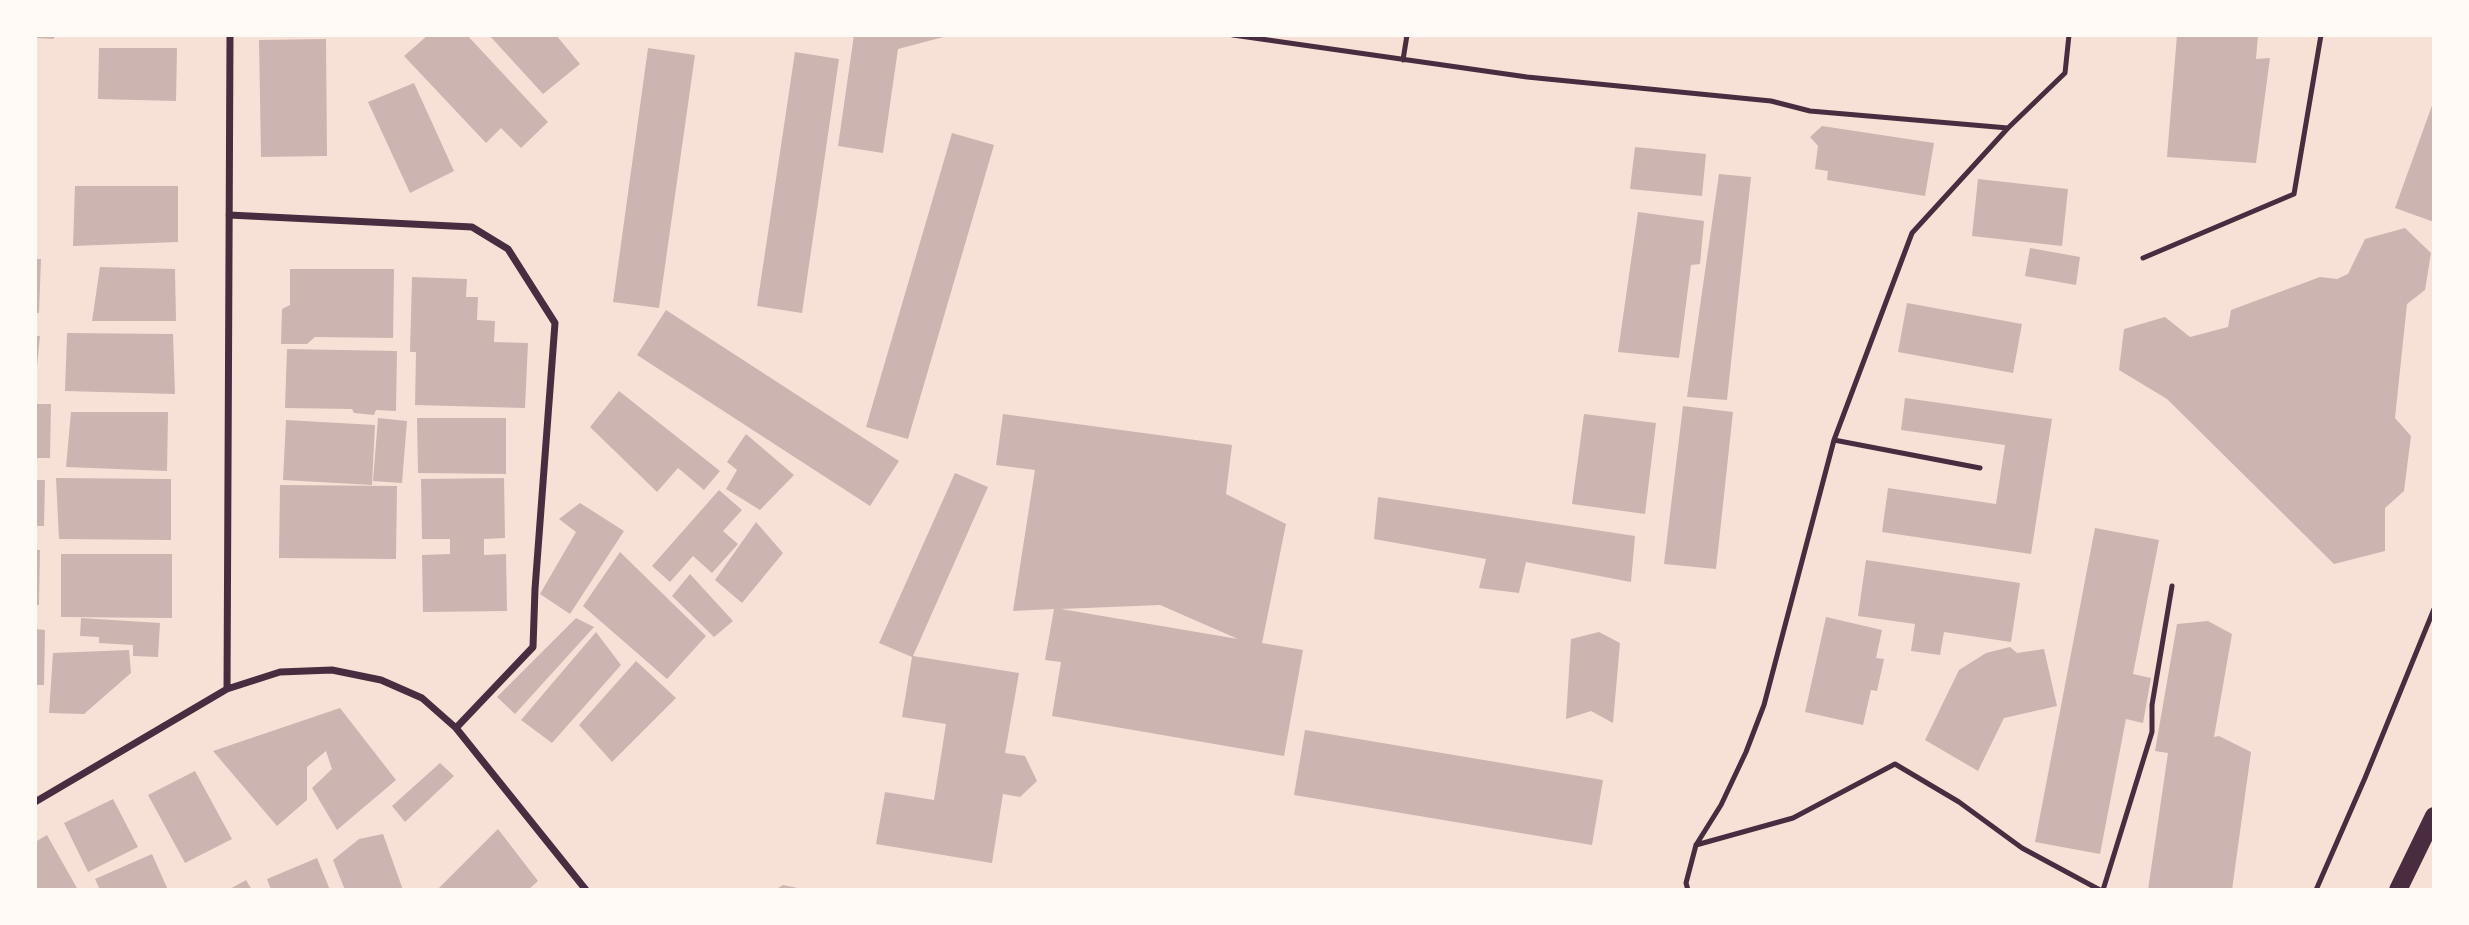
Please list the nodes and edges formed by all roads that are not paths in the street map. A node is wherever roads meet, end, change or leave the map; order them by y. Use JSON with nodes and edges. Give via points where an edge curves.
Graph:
{"nodes":[{"id":1,"x":230,"y":35,"type":"edge"},
{"id":2,"x":1233,"y":35,"type":"edge"},
{"id":3,"x":1407,"y":35,"type":"edge"},
{"id":4,"x":2069,"y":35,"type":"edge"},
{"id":5,"x":2321,"y":35,"type":"edge"},
{"id":6,"x":1403,"y":60,"type":"junction"},
{"id":7,"x":2008,"y":128,"type":"junction"},
{"id":8,"x":229,"y":215,"type":"junction"},
{"id":9,"x":2143,"y":258,"type":"dead end"},
{"id":10,"x":1834,"y":440,"type":"junction"},
{"id":11,"x":1980,"y":468,"type":"dead end"},
{"id":12,"x":2172,"y":586,"type":"dead end"},
{"id":13,"x":2434,"y":609,"type":"edge"},
{"id":14,"x":227,"y":689,"type":"junction"},
{"id":15,"x":456,"y":728,"type":"junction"},
{"id":16,"x":35,"y":802,"type":"edge"},
{"id":17,"x":2434,"y":816,"type":"edge"},
{"id":18,"x":1696,"y":845,"type":"junction"},
{"id":19,"x":586,"y":890,"type":"edge"},
{"id":20,"x":1688,"y":890,"type":"edge"},
{"id":21,"x":2102,"y":890,"type":"edge"},
{"id":22,"x":2316,"y":890,"type":"edge"},
{"id":23,"x":2398,"y":890,"type":"edge"}],
"edges":[{"from":1,"to":8,"type":"street"},
{"from":2,"to":6,"type":"lane"},
{"from":3,"to":6,"type":"lane"},
{"from":4,"to":7,"type":"lane","via":[[2065,73]]},
{"from":5,"to":9,"type":"lane","via":[[2294,194]]},
{"from":6,"to":7,"type":"lane","via":[[1771,102],[1810,111]]},
{"from":7,"to":10,"type":"lane","via":[[1912,233]]},
{"from":8,"to":14,"type":"street"},
{"from":8,"to":15,"type":"street","via":[[472,227],[508,249],[555,323],[533,648]]},
{"from":10,"to":11,"type":"lane"},
{"from":10,"to":18,"type":"lane","via":[[1763,705],[1746,752]]},
{"from":12,"to":21,"type":"lane","via":[[2152,705],[2152,732]]},
{"from":13,"to":22,"type":"lane"},
{"from":14,"to":15,"type":"street","via":[[281,672],[332,670],[381,680],[422,698]]},
{"from":14,"to":16,"type":"street"},
{"from":15,"to":19,"type":"street"},
{"from":17,"to":23,"type":"main road"},
{"from":18,"to":20,"type":"lane"},
{"from":18,"to":21,"type":"lane","via":[[1793,818],[1895,764],[1959,802],[2022,848]]}]}
